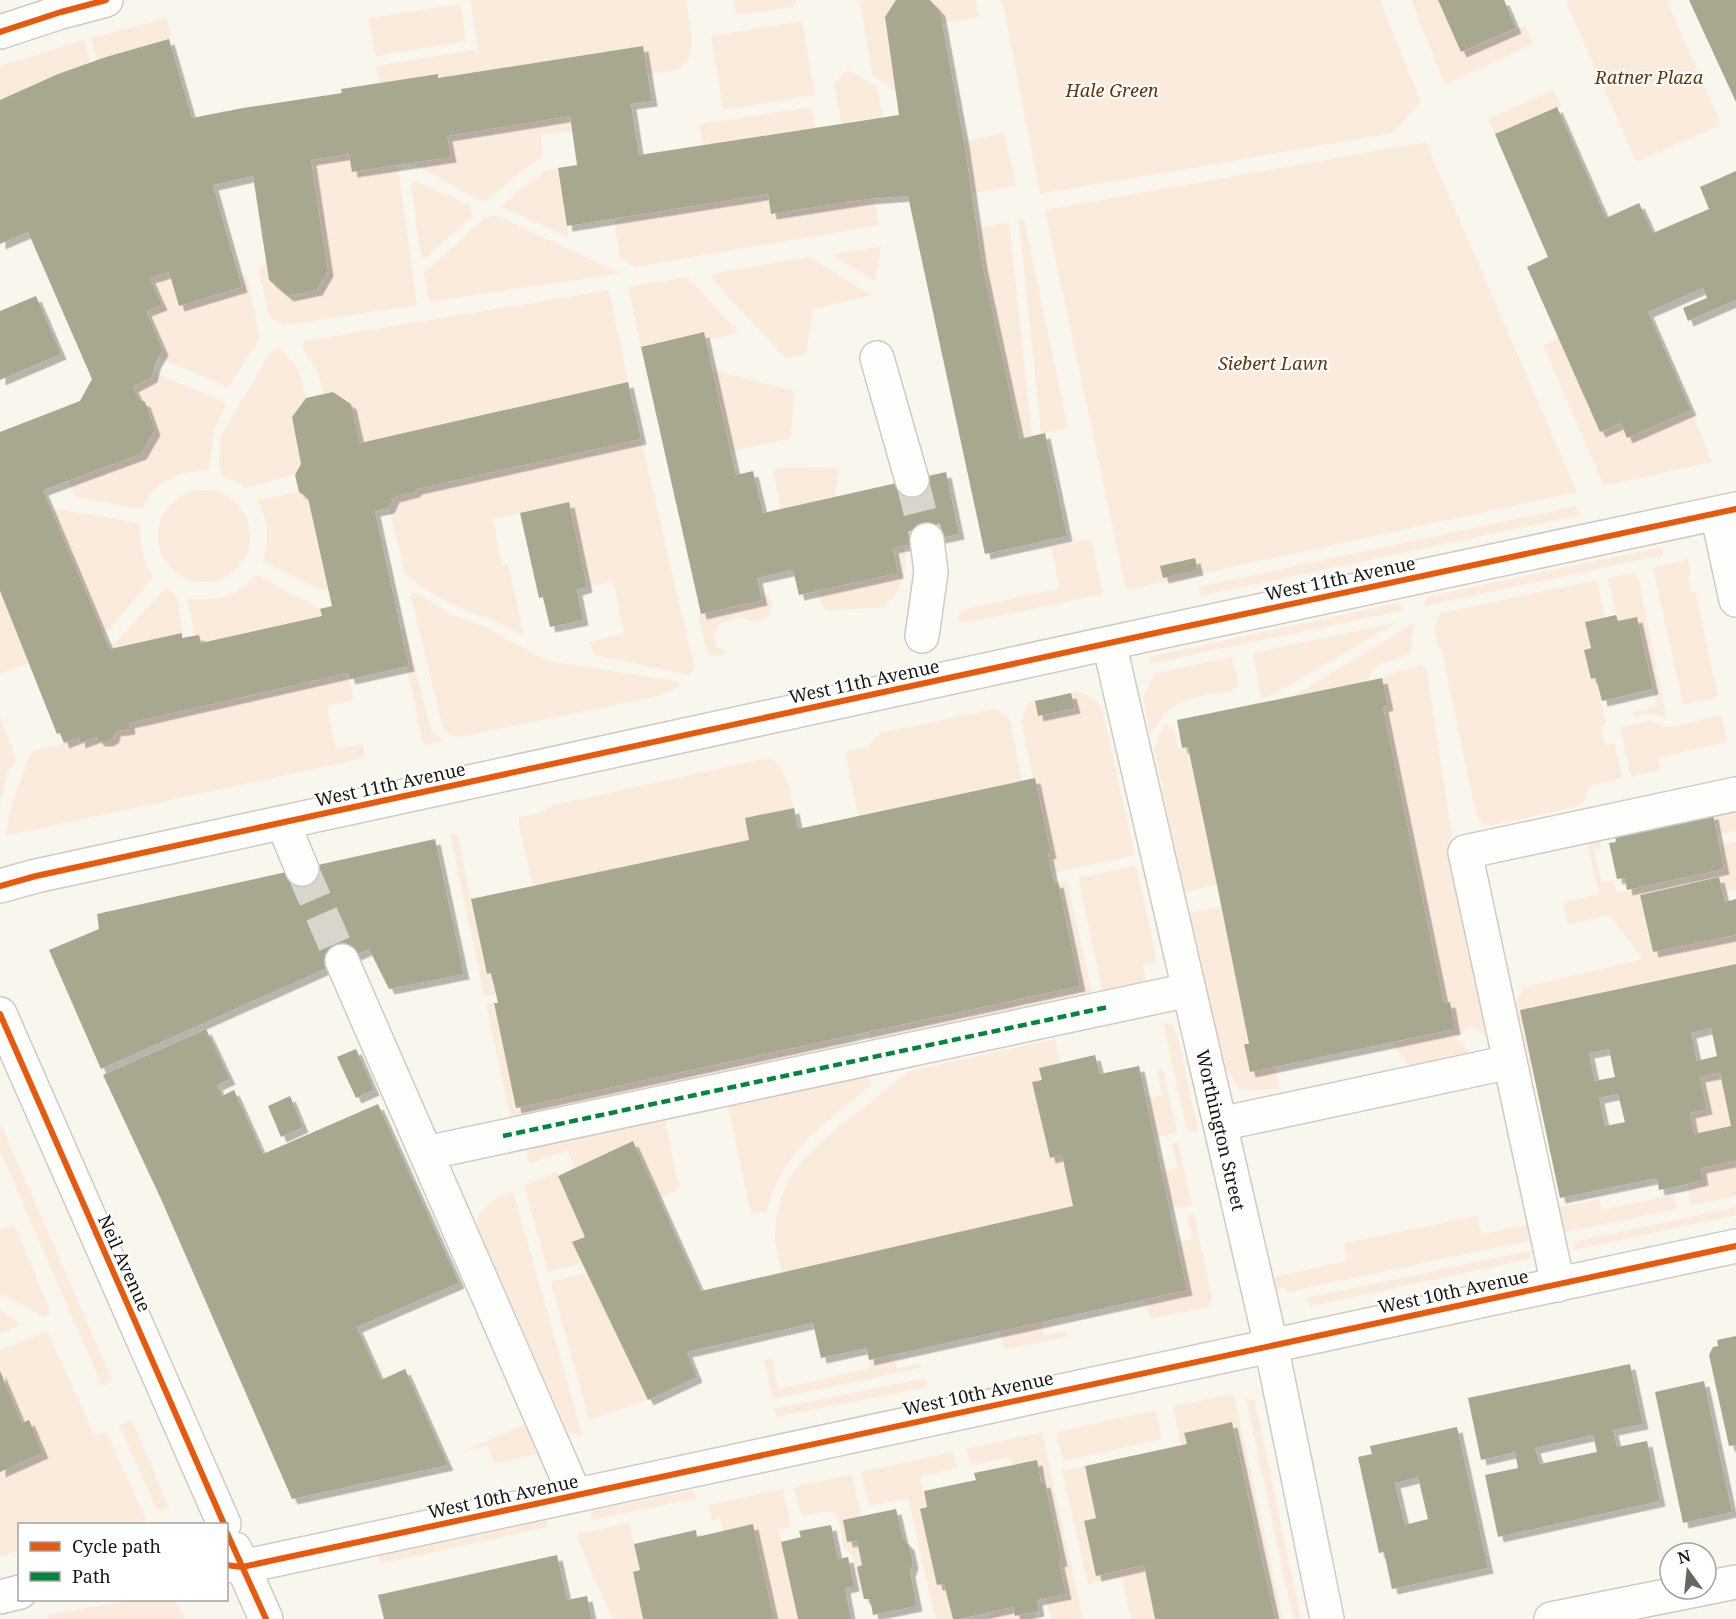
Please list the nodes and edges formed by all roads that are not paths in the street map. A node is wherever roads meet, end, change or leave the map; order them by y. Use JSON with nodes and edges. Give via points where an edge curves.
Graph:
{"nodes":[{"id":1,"x":106,"y":0,"type":"edge"},
{"id":2,"x":0,"y":32,"type":"edge"},
{"id":3,"x":877,"y":358,"type":"dead end"},
{"id":4,"x":912,"y":480,"type":"tunnel mouth"},
{"id":5,"x":1727,"y":511,"type":"edge"},
{"id":6,"x":927,"y":540,"type":"tunnel mouth"},
{"id":7,"x":1736,"y":600,"type":"edge"},
{"id":8,"x":922,"y":636,"type":"dead end"},
{"id":9,"x":1109,"y":643,"type":"junction"},
{"id":10,"x":1736,"y":794,"type":"edge"},
{"id":11,"x":283,"y":823,"type":"junction"},
{"id":12,"x":302,"y":869,"type":"tunnel mouth"},
{"id":13,"x":0,"y":886,"type":"edge"},
{"id":14,"x":342,"y":961,"type":"tunnel mouth"},
{"id":15,"x":1189,"y":990,"type":"junction"},
{"id":16,"x":0,"y":1014,"type":"edge"},
{"id":17,"x":1510,"y":1062,"type":"junction"},
{"id":18,"x":1220,"y":1124,"type":"junction"},
{"id":19,"x":426,"y":1153,"type":"junction"},
{"id":20,"x":1736,"y":1246,"type":"edge"},
{"id":21,"x":1558,"y":1285,"type":"junction"},
{"id":22,"x":1271,"y":1345,"type":"junction"},
{"id":23,"x":575,"y":1495,"type":"junction"},
{"id":24,"x":224,"y":1523,"type":"edge"},
{"id":25,"x":228,"y":1540,"type":"edge"},
{"id":26,"x":234,"y":1566,"type":"edge"},
{"id":27,"x":1736,"y":1582,"type":"edge"},
{"id":28,"x":1718,"y":1586,"type":"edge"},
{"id":29,"x":18,"y":1592,"type":"edge"},
{"id":30,"x":0,"y":1597,"type":"edge"},
{"id":31,"x":1658,"y":1598,"type":"edge"},
{"id":32,"x":266,"y":1619,"type":"edge"},
{"id":33,"x":1327,"y":1619,"type":"edge"},
{"id":34,"x":1551,"y":1619,"type":"edge"}],
"edges":[{"from":1,"to":2,"type":"street"},
{"from":3,"to":4,"type":"street"},
{"from":5,"to":7,"type":"street"},
{"from":5,"to":9,"type":"street","name":"West 11th Avenue"},
{"from":6,"to":8,"type":"street","via":[[931,572]]},
{"from":9,"to":11,"type":"street","name":"West 11th Avenue"},
{"from":9,"to":15,"type":"street","name":"Worthington Street"},
{"from":10,"to":17,"type":"street","via":[[1465,852]]},
{"from":11,"to":12,"type":"street"},
{"from":11,"to":13,"type":"street","name":"West 11th Avenue"},
{"from":14,"to":19,"type":"street"},
{"from":15,"to":18,"type":"street","name":"Worthington Street"},
{"from":15,"to":19,"type":"street"},
{"from":16,"to":24,"type":"street","name":"Neil Avenue"},
{"from":17,"to":18,"type":"street"},
{"from":17,"to":21,"type":"street"},
{"from":18,"to":22,"type":"street","name":"Worthington Street"},
{"from":19,"to":23,"type":"street"},
{"from":20,"to":21,"type":"street","name":"West 10th Avenue"},
{"from":21,"to":22,"type":"street","name":"West 10th Avenue"},
{"from":22,"to":23,"type":"street","name":"West 10th Avenue"},
{"from":22,"to":33,"type":"street","name":"Worthington Street"},
{"from":23,"to":26,"type":"street","name":"West 10th Avenue"},
{"from":25,"to":26,"type":"street"},
{"from":26,"to":32,"type":"street"},
{"from":27,"to":28,"type":"street"},
{"from":29,"to":30,"type":"street"},
{"from":31,"to":34,"type":"street"}]}
